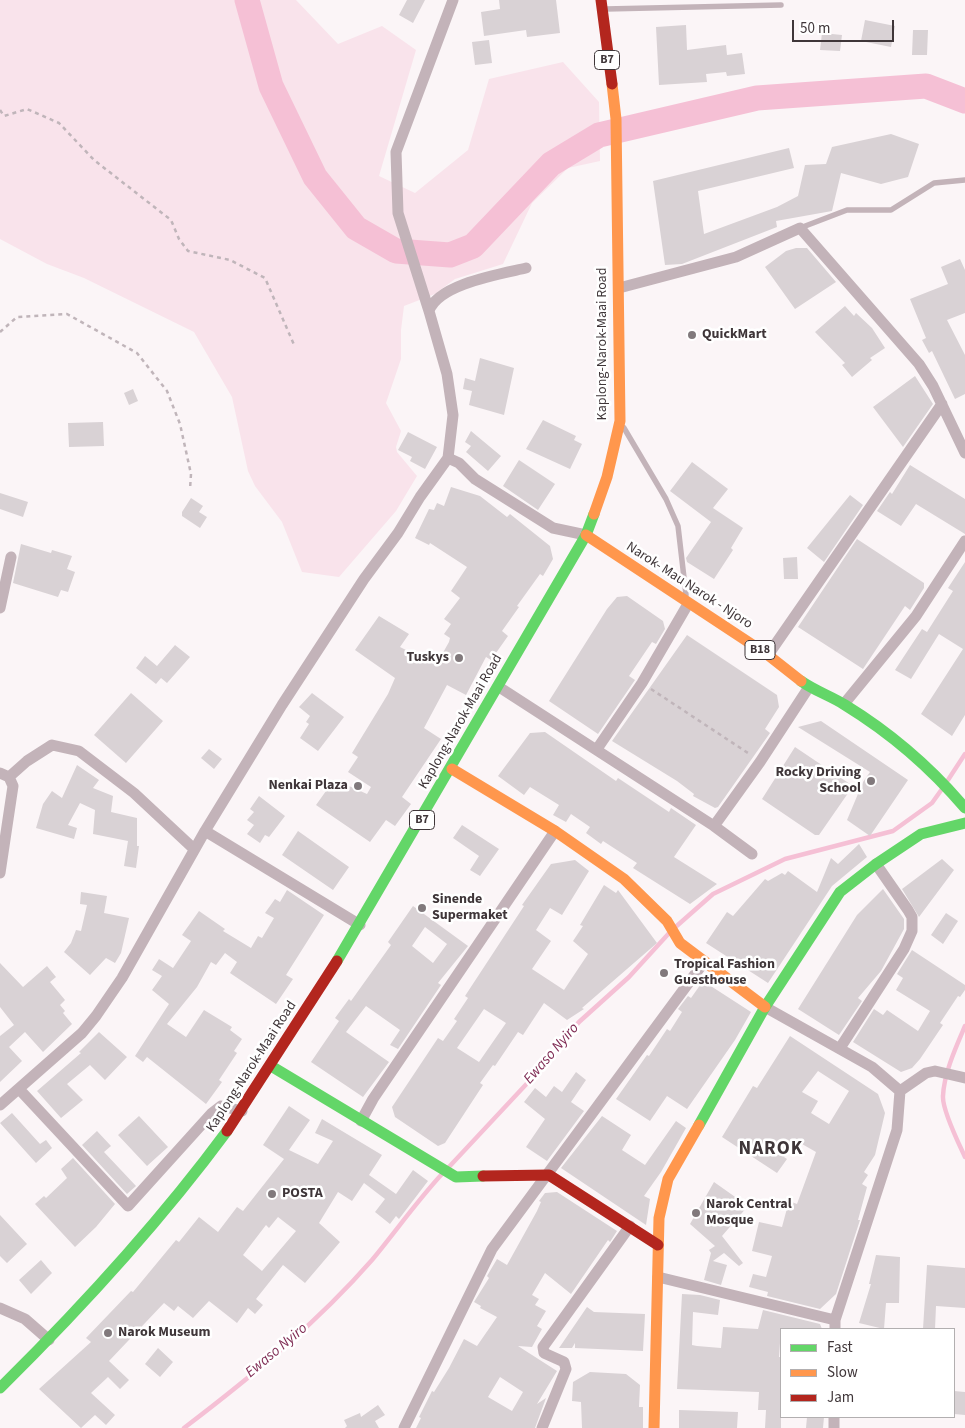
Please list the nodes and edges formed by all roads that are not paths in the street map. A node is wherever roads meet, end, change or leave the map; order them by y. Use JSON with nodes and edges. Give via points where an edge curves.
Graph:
{"nodes":[{"id":1,"x":453,"y":0,"type":"edge"},
{"id":2,"x":601,"y":4,"type":"edge"},
{"id":3,"x":781,"y":5,"type":"dead end"},
{"id":4,"x":965,"y":180,"type":"edge"},
{"id":5,"x":800,"y":228,"type":"junction"},
{"id":6,"x":526,"y":268,"type":"dead end"},
{"id":7,"x":619,"y":288,"type":"junction"},
{"id":8,"x":428,"y":311,"type":"junction"},
{"id":9,"x":942,"y":404,"type":"junction"},
{"id":10,"x":620,"y":421,"type":"junction"},
{"id":11,"x":965,"y":453,"type":"edge"},
{"id":12,"x":448,"y":458,"type":"junction"},
{"id":13,"x":586,"y":535,"type":"junction"},
{"id":14,"x":965,"y":542,"type":"edge"},
{"id":15,"x":11,"y":557,"type":"dead end"},
{"id":16,"x":688,"y":604,"type":"junction"},
{"id":17,"x":0,"y":608,"type":"edge"},
{"id":18,"x":768,"y":655,"type":"junction"},
{"id":19,"x":499,"y":687,"type":"junction"},
{"id":20,"x":809,"y":687,"type":"junction"},
{"id":21,"x":844,"y":704,"type":"junction"},
{"id":22,"x":597,"y":749,"type":"junction"},
{"id":23,"x":452,"y":769,"type":"junction"},
{"id":24,"x":5,"y":775,"type":"edge"},
{"id":25,"x":965,"y":808,"type":"edge"},
{"id":26,"x":965,"y":823,"type":"edge"},
{"id":27,"x":714,"y":826,"type":"junction"},
{"id":28,"x":205,"y":831,"type":"junction"},
{"id":29,"x":555,"y":831,"type":"junction"},
{"id":30,"x":194,"y":849,"type":"junction"},
{"id":31,"x":752,"y":854,"type":"dead end"},
{"id":32,"x":876,"y":864,"type":"junction"},
{"id":33,"x":0,"y":873,"type":"edge"},
{"id":34,"x":360,"y":925,"type":"junction"},
{"id":35,"x":704,"y":962,"type":"junction"},
{"id":36,"x":765,"y":1007,"type":"junction"},
{"id":37,"x":840,"y":1048,"type":"junction"},
{"id":38,"x":271,"y":1066,"type":"junction"},
{"id":39,"x":962,"y":1078,"type":"edge"},
{"id":40,"x":19,"y":1089,"type":"junction"},
{"id":41,"x":900,"y":1092,"type":"junction"},
{"id":42,"x":0,"y":1105,"type":"edge"},
{"id":43,"x":242,"y":1111,"type":"junction"},
{"id":44,"x":361,"y":1122,"type":"junction"},
{"id":45,"x":548,"y":1175,"type":"junction"},
{"id":46,"x":630,"y":1226,"type":"junction"},
{"id":47,"x":658,"y":1245,"type":"junction"},
{"id":48,"x":658,"y":1277,"type":"junction"},
{"id":49,"x":0,"y":1308,"type":"edge"},
{"id":50,"x":835,"y":1325,"type":"edge"},
{"id":51,"x":50,"y":1340,"type":"junction"},
{"id":52,"x":0,"y":1388,"type":"edge"},
{"id":53,"x":404,"y":1428,"type":"edge"},
{"id":54,"x":542,"y":1428,"type":"edge"},
{"id":55,"x":654,"y":1428,"type":"edge"}],
"edges":[{"from":1,"to":8,"type":"street","via":[[396,152],[398,213]]},
{"from":2,"to":3,"type":"lane"},
{"from":2,"to":7,"type":"main road","name":"Kaplong-Narok-Maai Road","number":"B7","via":[[616,119]]},
{"from":4,"to":5,"type":"lane","via":[[934,183],[891,210],[847,210]]},
{"from":5,"to":7,"type":"street","via":[[736,258]]},
{"from":5,"to":9,"type":"street","via":[[919,364]]},
{"from":6,"to":8,"type":"street","via":[[482,278],[446,292],[432,302]]},
{"from":7,"to":10,"type":"main road","name":"Kaplong-Narok-Maai Road","number":"B7"},
{"from":8,"to":12,"type":"street","via":[[446,374],[453,414]]},
{"from":9,"to":11,"type":"street"},
{"from":9,"to":18,"type":"street"},
{"from":10,"to":13,"type":"main road","name":"Kaplong-Narok-Maai Road","number":"B7","via":[[607,477]]},
{"from":10,"to":16,"type":"lane","via":[[678,526]]},
{"from":12,"to":13,"type":"street","via":[[553,528]]},
{"from":12,"to":28,"type":"street","via":[[364,579]]},
{"from":13,"to":16,"type":"main road","name":"Narok- Mau Narok - Njoro","number":"B18"},
{"from":13,"to":19,"type":"main road","name":"Kaplong-Narok-Maai Road","number":"B7"},
{"from":14,"to":21,"type":"street","via":[[916,616]]},
{"from":15,"to":17,"type":"street"},
{"from":16,"to":18,"type":"main road","name":"Narok- Mau Narok - Njoro","number":"B18"},
{"from":16,"to":22,"type":"street","via":[[642,683]]},
{"from":18,"to":20,"type":"main road","name":"Narok- Mau Narok - Njoro","number":"B18"},
{"from":19,"to":22,"type":"street"},
{"from":19,"to":23,"type":"main road","name":"Kaplong-Narok-Maai Road","number":"B7"},
{"from":20,"to":21,"type":"main road","name":"Narok- Mau Narok - Njoro","number":"B18"},
{"from":20,"to":27,"type":"street"},
{"from":21,"to":25,"type":"main road","name":"Narok- Mau Narok - Njoro","number":"B18","via":[[880,729],[949,789]]},
{"from":22,"to":27,"type":"street"},
{"from":23,"to":29,"type":"main road"},
{"from":23,"to":34,"type":"main road","name":"Kaplong-Narok-Maai Road","number":"B7"},
{"from":24,"to":30,"type":"street","via":[[52,745],[79,751],[134,793]]},
{"from":24,"to":33,"type":"street","via":[[13,786]]},
{"from":26,"to":32,"type":"main road","via":[[921,834]]},
{"from":27,"to":31,"type":"street"},
{"from":28,"to":30,"type":"street"},
{"from":28,"to":34,"type":"street"},
{"from":29,"to":35,"type":"main road","via":[[624,879],[667,921],[680,943]]},
{"from":29,"to":44,"type":"street","via":[[378,1091]]},
{"from":30,"to":40,"type":"street","via":[[122,978],[96,1016],[82,1033]]},
{"from":32,"to":36,"type":"main road","via":[[840,892]]},
{"from":32,"to":37,"type":"street","via":[[912,917],[912,931],[904,949]]},
{"from":34,"to":38,"type":"main road","name":"Kaplong-Narok-Maai Road","number":"B7"},
{"from":35,"to":36,"type":"main road"},
{"from":35,"to":45,"type":"street"},
{"from":36,"to":37,"type":"street"},
{"from":36,"to":47,"type":"main road","via":[[668,1179],[659,1218]]},
{"from":37,"to":41,"type":"street","via":[[872,1067]]},
{"from":38,"to":43,"type":"main road","name":"Kaplong-Narok-Maai Road","number":"B7"},
{"from":38,"to":44,"type":"main road"},
{"from":39,"to":41,"type":"street","via":[[935,1071],[926,1073]]},
{"from":40,"to":42,"type":"street"},
{"from":40,"to":43,"type":"street","via":[[128,1206],[212,1113],[221,1106]]},
{"from":41,"to":50,"type":"street","via":[[897,1130]]},
{"from":43,"to":51,"type":"main road","name":"Kaplong-Narok-Maai Road","number":"B7","via":[[183,1191]]},
{"from":44,"to":45,"type":"main road","via":[[456,1177]]},
{"from":45,"to":46,"type":"main road"},
{"from":45,"to":53,"type":"street","via":[[492,1249]]},
{"from":46,"to":47,"type":"main road"},
{"from":46,"to":54,"type":"street","via":[[543,1347],[544,1353],[564,1362],[566,1368]]},
{"from":47,"to":48,"type":"main road"},
{"from":48,"to":50,"type":"street"},
{"from":48,"to":55,"type":"main road"},
{"from":49,"to":51,"type":"street","via":[[25,1318]]},
{"from":51,"to":52,"type":"main road","name":"Kaplong-Narok-Maai Road","number":"B7"}]}
